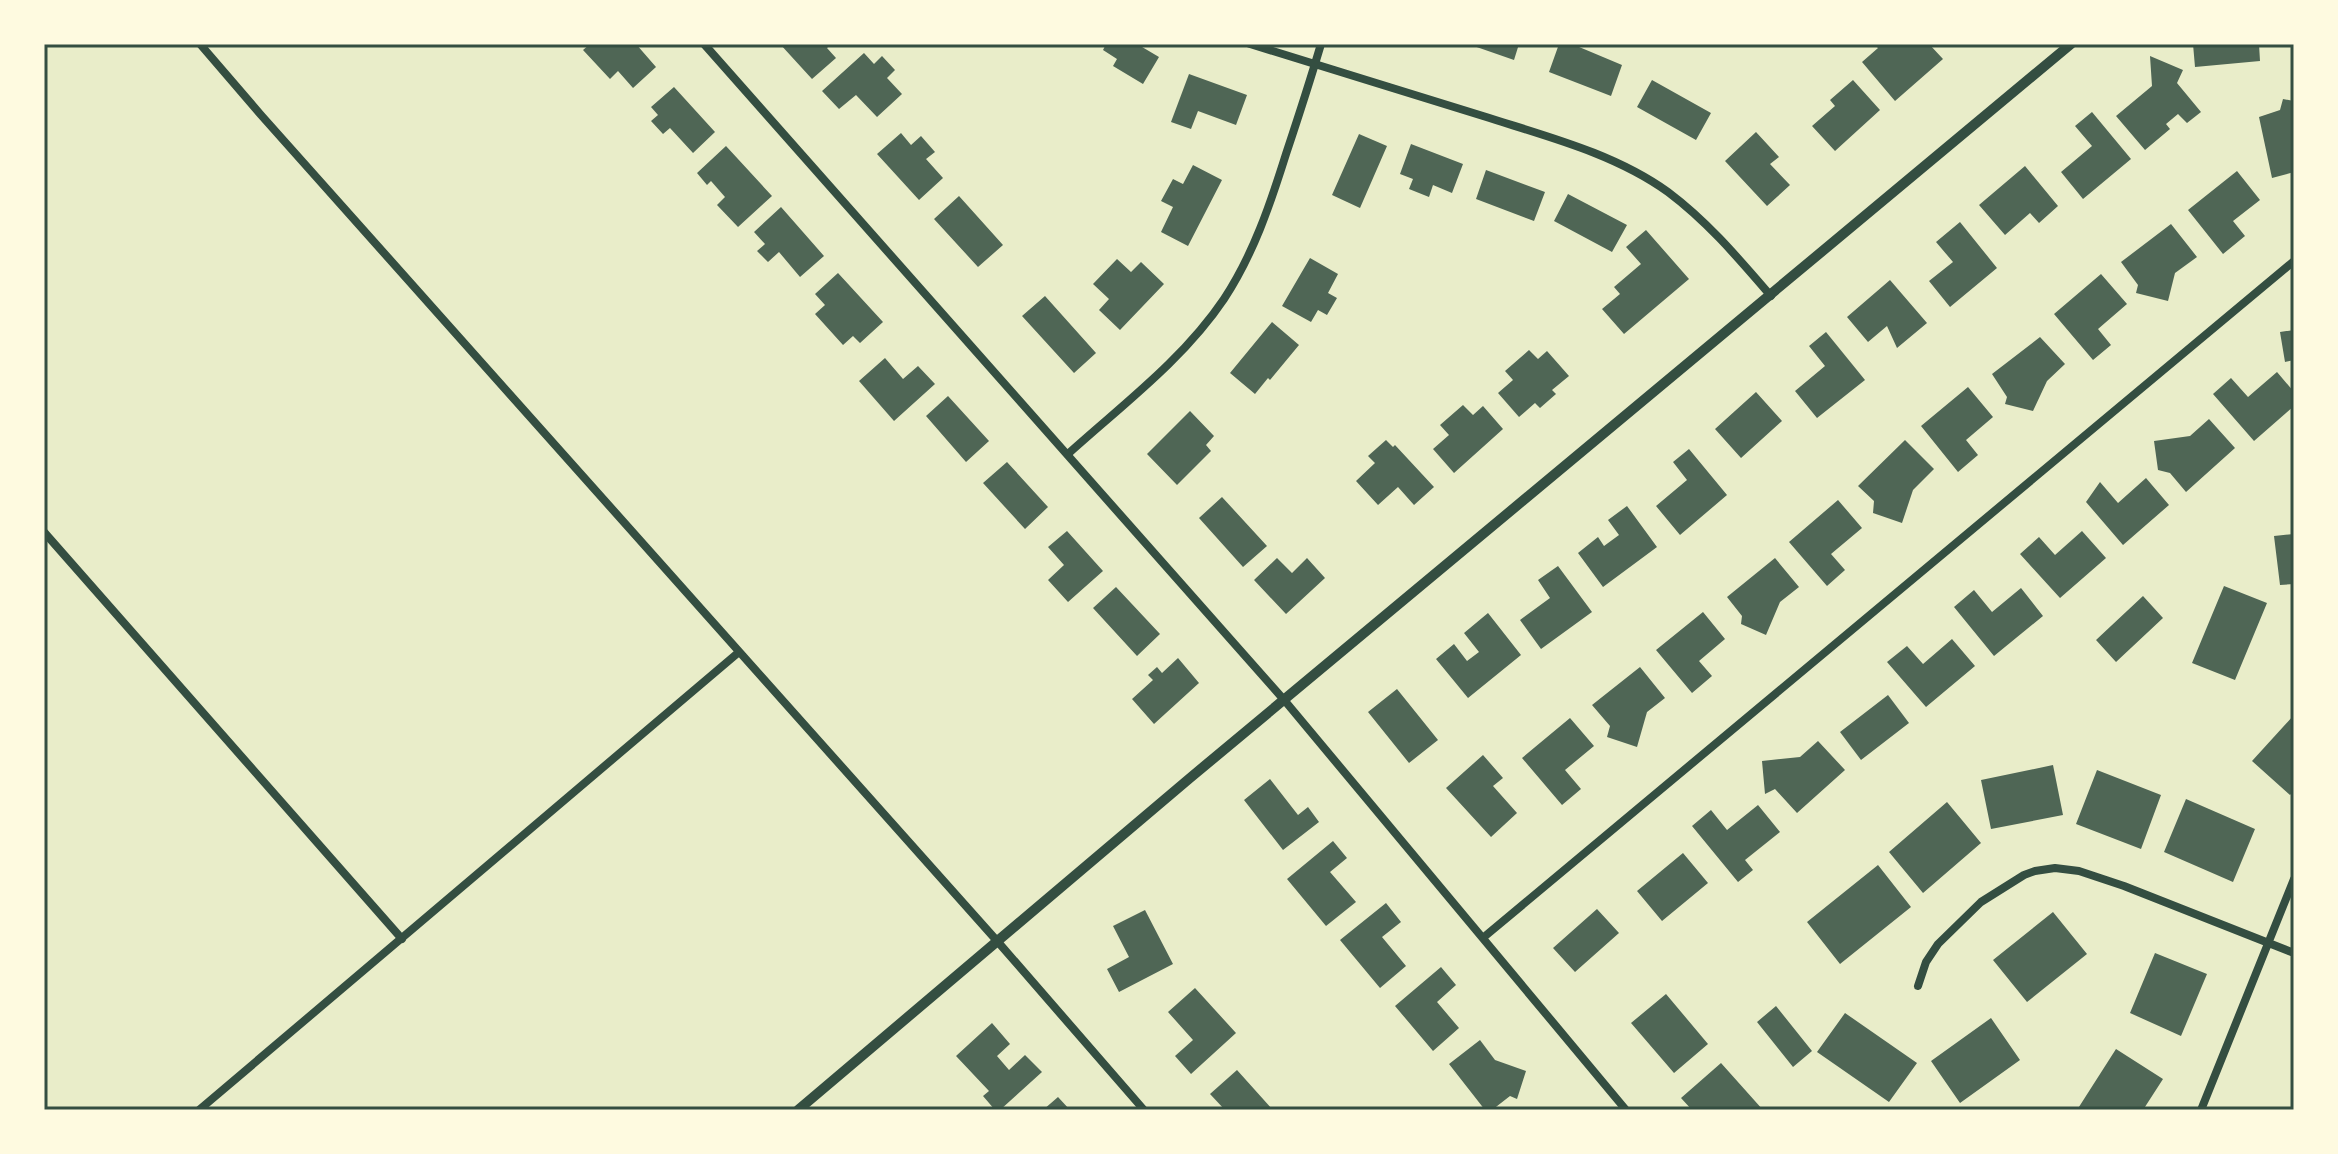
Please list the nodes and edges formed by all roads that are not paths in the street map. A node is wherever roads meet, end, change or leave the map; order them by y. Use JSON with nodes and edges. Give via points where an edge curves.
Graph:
{"nodes":[{"id":1,"x":200,"y":44,"type":"edge"},
{"id":2,"x":704,"y":44,"type":"edge"},
{"id":3,"x":1250,"y":44,"type":"edge"},
{"id":4,"x":1321,"y":44,"type":"edge"},
{"id":5,"x":2071,"y":44,"type":"edge"},
{"id":6,"x":1315,"y":64,"type":"junction"},
{"id":7,"x":2294,"y":261,"type":"edge"},
{"id":8,"x":1771,"y":296,"type":"junction"},
{"id":9,"x":1068,"y":454,"type":"junction"},
{"id":10,"x":44,"y":532,"type":"edge"},
{"id":11,"x":739,"y":652,"type":"junction"},
{"id":12,"x":1285,"y":701,"type":"junction"},
{"id":13,"x":2294,"y":879,"type":"edge"},
{"id":14,"x":1484,"y":937,"type":"junction"},
{"id":15,"x":402,"y":939,"type":"junction"},
{"id":16,"x":998,"y":942,"type":"junction"},
{"id":17,"x":2268,"y":942,"type":"junction"},
{"id":18,"x":2294,"y":953,"type":"edge"},
{"id":19,"x":1918,"y":986,"type":"dead end"},
{"id":20,"x":199,"y":1110,"type":"edge"},
{"id":21,"x":798,"y":1110,"type":"edge"},
{"id":22,"x":1144,"y":1110,"type":"edge"},
{"id":23,"x":1626,"y":1110,"type":"edge"},
{"id":24,"x":2201,"y":1110,"type":"edge"}],
"edges":[{"from":1,"to":11,"type":"street"},
{"from":2,"to":9,"type":"street"},
{"from":3,"to":6,"type":"street"},
{"from":4,"to":6,"type":"street"},
{"from":5,"to":8,"type":"street"},
{"from":6,"to":8,"type":"street","via":[[1630,169],[1695,214]]},
{"from":6,"to":9,"type":"street","via":[[1264,223],[1223,301],[1160,372]]},
{"from":7,"to":14,"type":"street"},
{"from":8,"to":12,"type":"street"},
{"from":9,"to":12,"type":"street"},
{"from":10,"to":15,"type":"street"},
{"from":11,"to":15,"type":"street"},
{"from":11,"to":16,"type":"street"},
{"from":12,"to":14,"type":"street"},
{"from":12,"to":16,"type":"street"},
{"from":13,"to":17,"type":"street"},
{"from":14,"to":23,"type":"street"},
{"from":15,"to":20,"type":"street"},
{"from":16,"to":21,"type":"street"},
{"from":16,"to":22,"type":"street"},
{"from":17,"to":18,"type":"street"},
{"from":17,"to":19,"type":"street","via":[[2079,871],[2055,868],[2035,871],[1994,892],[1938,944]]},
{"from":17,"to":24,"type":"street"}]}
